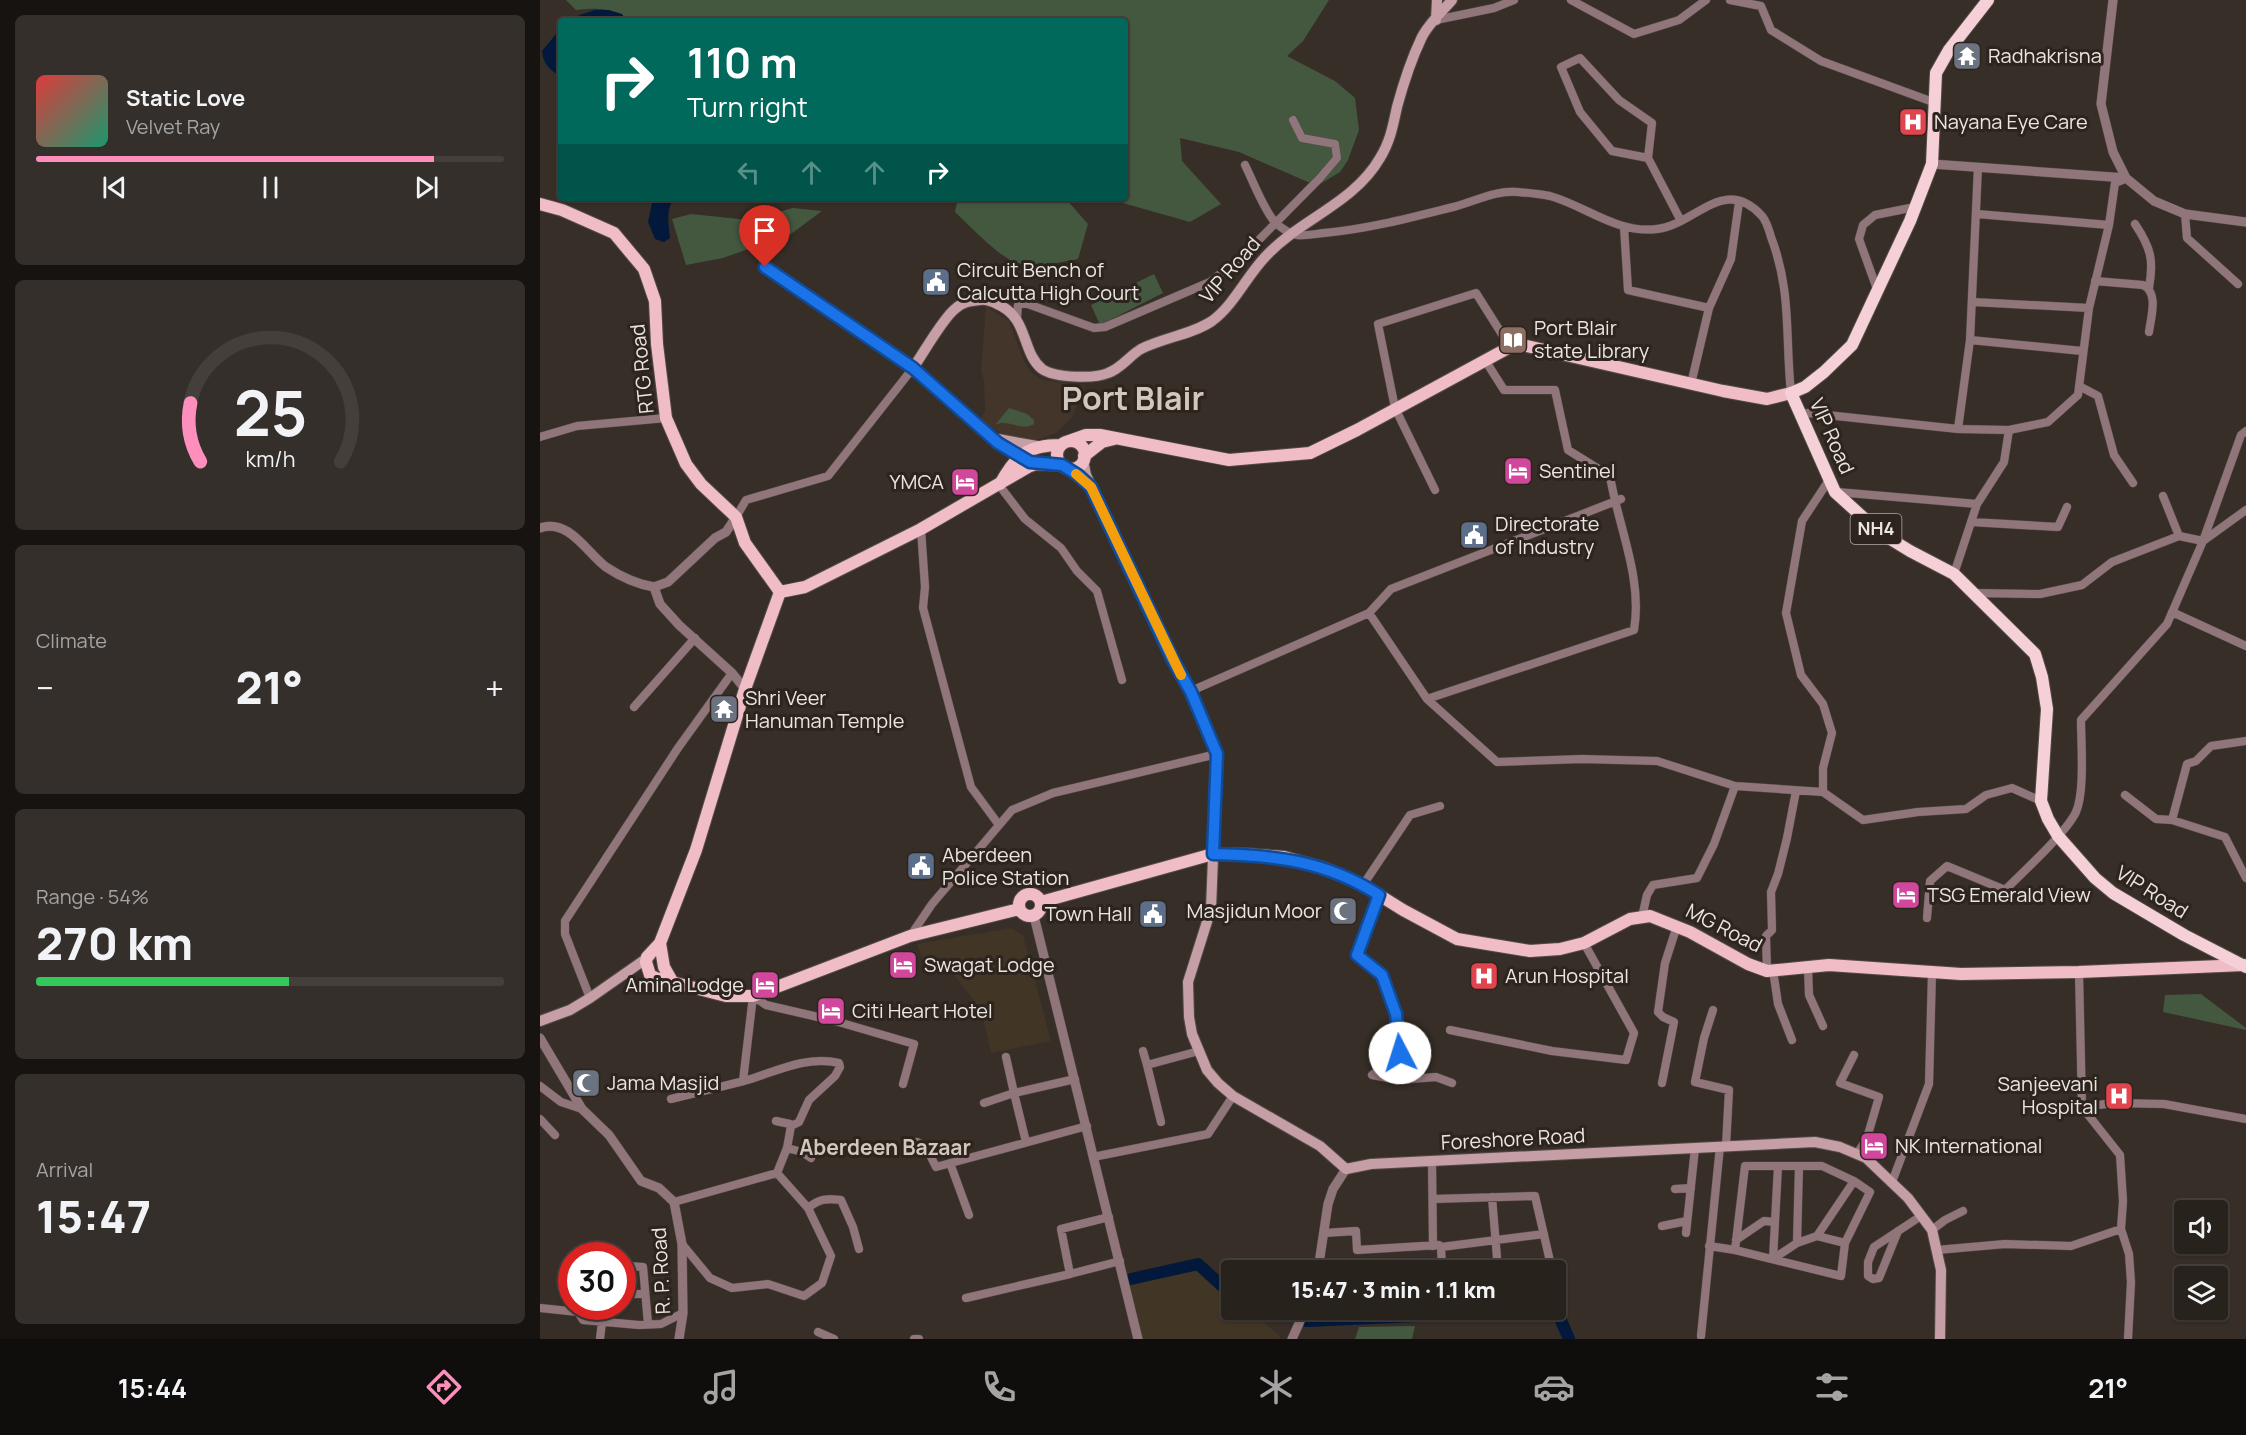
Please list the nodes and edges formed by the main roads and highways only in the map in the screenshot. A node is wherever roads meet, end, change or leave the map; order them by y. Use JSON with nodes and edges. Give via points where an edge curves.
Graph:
{"nodes":[{"id":1,"x":1437,"y":0,"type":"edge"},
{"id":2,"x":1452,"y":0,"type":"edge"},
{"id":3,"x":1988,"y":0,"type":"edge"},
{"id":4,"x":1436,"y":20,"type":"junction"},
{"id":5,"x":540,"y":204,"type":"edge"},
{"id":6,"x":1791,"y":393,"type":"junction"},
{"id":7,"x":992,"y":438,"type":"junction"},
{"id":8,"x":1116,"y":439,"type":"junction"},
{"id":9,"x":1065,"y":443,"type":"junction"},
{"id":10,"x":1037,"y":446,"type":"junction"},
{"id":11,"x":1019,"y":457,"type":"junction"},
{"id":12,"x":1084,"y":458,"type":"junction"},
{"id":13,"x":1036,"y":464,"type":"junction"},
{"id":14,"x":1064,"y":467,"type":"junction"},
{"id":15,"x":999,"y":485,"type":"junction"},
{"id":16,"x":1091,"y":487,"type":"junction"},
{"id":17,"x":780,"y":592,"type":"junction"},
{"id":18,"x":1213,"y":854,"type":"junction"},
{"id":19,"x":1041,"y":902,"type":"junction"},
{"id":20,"x":1019,"y":909,"type":"junction"},
{"id":21,"x":660,"y":943,"type":"junction"},
{"id":22,"x":648,"y":957,"type":"junction"},
{"id":23,"x":662,"y":962,"type":"junction"},
{"id":24,"x":2245,"y":966,"type":"edge"},
{"id":25,"x":650,"y":975,"type":"junction"},
{"id":26,"x":621,"y":978,"type":"junction"},
{"id":27,"x":673,"y":983,"type":"junction"},
{"id":28,"x":540,"y":1021,"type":"edge"},
{"id":29,"x":1940,"y":1339,"type":"edge"}],
"edges":[{"from":1,"to":4,"type":"main road"},
{"from":2,"to":4,"type":"main road","name":"VIP Road"},
{"from":3,"to":6,"type":"highway","name":"VIP Road","via":[[1936,73],[1932,164],[1852,345],[1805,387]]},
{"from":4,"to":7,"type":"main road","name":"VIP Road","via":[[1422,36],[1391,137],[1379,160],[1334,205],[1266,255],[1210,322],[1138,351],[1107,374],[1068,376],[1042,369],[1032,356],[1017,318],[1002,306],[985,299],[967,301],[953,309],[913,368]]},
{"from":5,"to":17,"type":"main road","name":"RTG Road","via":[[614,233],[644,269],[655,301],[666,418],[686,464],[736,517],[745,543]]},
{"from":6,"to":8,"type":"main road","via":[[1767,399],[1522,345],[1510,347],[1310,453],[1228,460]]},
{"from":6,"to":24,"type":"highway","name":"VIP Road","number":"NH4","via":[[1832,486],[1879,532],[1954,574],[2035,654],[2047,709],[2041,801],[2058,836],[2113,893]]},
{"from":7,"to":10,"type":"main road"},
{"from":7,"to":11,"type":"main road"},
{"from":8,"to":9,"type":"main road","via":[[1086,435]]},
{"from":8,"to":12,"type":"main road","via":[[1102,442]]},
{"from":9,"to":10,"type":"main road"},
{"from":9,"to":12,"type":"main road","via":[[1080,445]]},
{"from":9,"to":14,"type":"main road","via":[[1057,453]]},
{"from":10,"to":11,"type":"main road"},
{"from":10,"to":13,"type":"main road","via":[[1044,455]]},
{"from":11,"to":13,"type":"main road"},
{"from":11,"to":15,"type":"main road"},
{"from":12,"to":14,"type":"main road","via":[[1074,468]]},
{"from":12,"to":16,"type":"main road"},
{"from":13,"to":14,"type":"main road"},
{"from":13,"to":15,"type":"main road"},
{"from":14,"to":16,"type":"main road"},
{"from":15,"to":17,"type":"main road","via":[[921,529],[805,586]]},
{"from":16,"to":18,"type":"main road","via":[[1217,754]]},
{"from":17,"to":21,"type":"main road","via":[[745,688],[696,850]]},
{"from":18,"to":19,"type":"main road"},
{"from":18,"to":24,"type":"main road","name":"MG Road","via":[[1284,858],[1324,868],[1364,885],[1457,939],[1530,951],[1584,944],[1630,919],[1650,916],[1748,964],[1770,970],[1829,965],[1932,973],[2079,972]]},
{"from":18,"to":29,"type":"main road","name":"Foreshore Road","via":[[1211,909],[1188,982],[1189,1017],[1208,1070],[1233,1096],[1320,1146],[1346,1168],[1815,1142],[1840,1147],[1866,1158],[1908,1198],[1932,1230],[1941,1270]]},
{"from":19,"to":20,"type":"main road","via":[[1041,911],[1034,916],[1025,916]]},
{"from":19,"to":20,"type":"main road","via":[[1036,895],[1027,894],[1020,900]]},
{"from":20,"to":27,"type":"main road","via":[[910,936],[753,996],[726,996]]},
{"from":21,"to":22,"type":"main road"},
{"from":21,"to":23,"type":"main road"},
{"from":22,"to":23,"type":"main road","via":[[653,955]]},
{"from":22,"to":25,"type":"main road"},
{"from":22,"to":26,"type":"main road"},
{"from":23,"to":25,"type":"main road","via":[[662,972]]},
{"from":23,"to":27,"type":"main road"},
{"from":25,"to":26,"type":"main road"},
{"from":25,"to":27,"type":"main road"},
{"from":26,"to":28,"type":"main road","via":[[570,1010]]}]}
